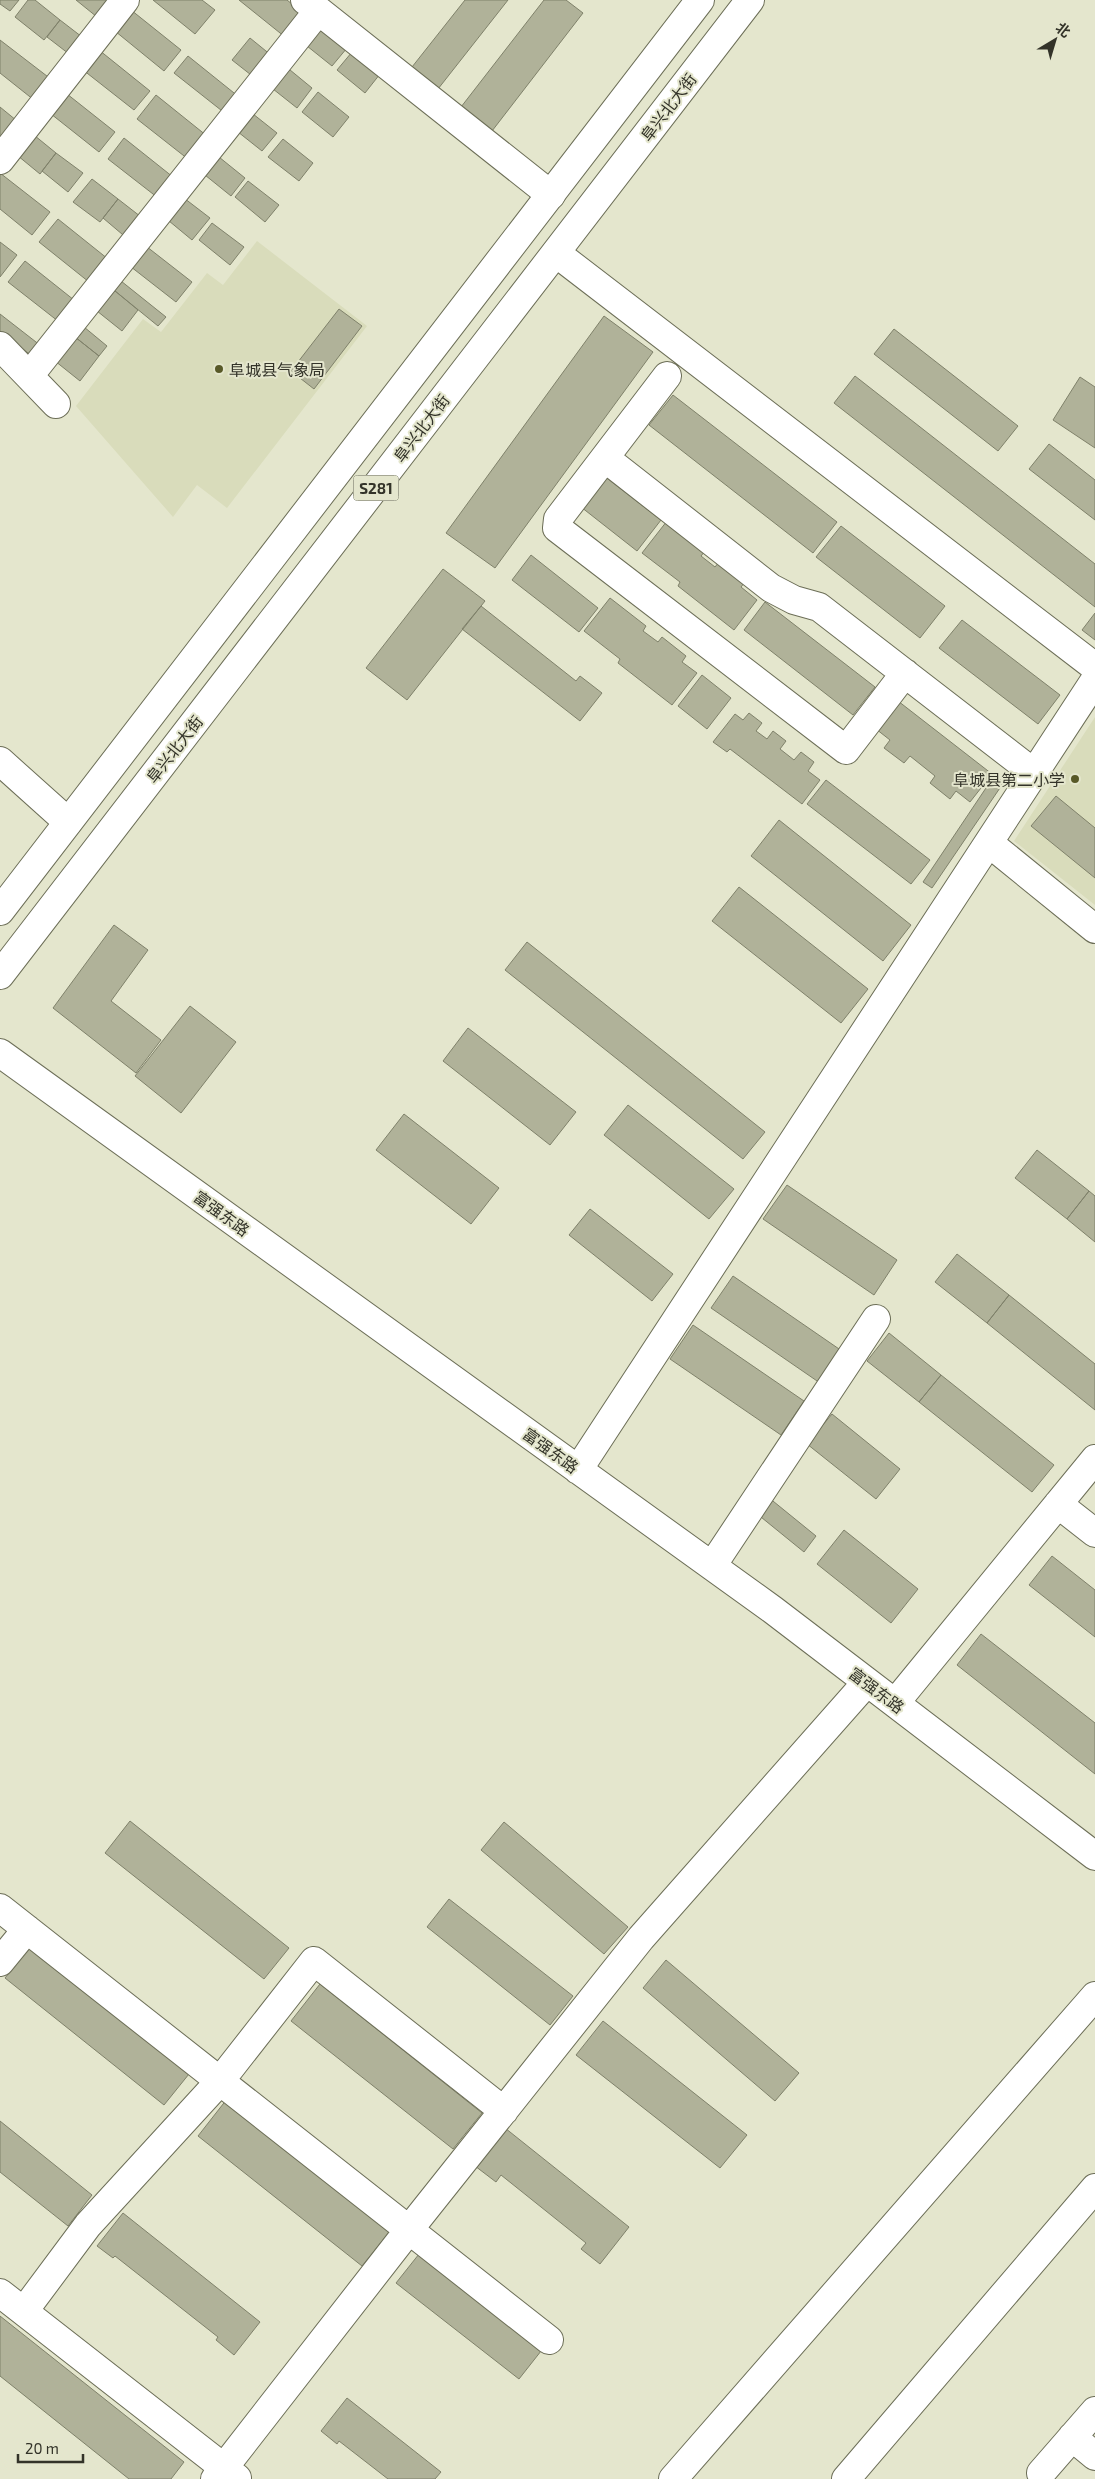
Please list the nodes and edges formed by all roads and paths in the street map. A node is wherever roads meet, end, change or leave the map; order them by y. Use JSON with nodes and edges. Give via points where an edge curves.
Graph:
{"nodes":[{"id":1,"x":125,"y":0,"type":"edge"},
{"id":2,"x":700,"y":0,"type":"edge"},
{"id":3,"x":750,"y":0,"type":"edge"},
{"id":4,"x":312,"y":5,"type":"edge"},
{"id":5,"x":0,"y":160,"type":"edge"},
{"id":6,"x":550,"y":195,"type":"junction"},
{"id":7,"x":556,"y":253,"type":"junction"},
{"id":8,"x":0,"y":346,"type":"edge"},
{"id":9,"x":29,"y":376,"type":"junction"},
{"id":10,"x":667,"y":376,"type":"dead end"},
{"id":11,"x":56,"y":404,"type":"dead end"},
{"id":12,"x":605,"y":458,"type":"junction"},
{"id":13,"x":1095,"y":667,"type":"edge"},
{"id":14,"x":905,"y":673,"type":"junction"},
{"id":15,"x":1095,"y":680,"type":"edge"},
{"id":16,"x":0,"y":761,"type":"edge"},
{"id":17,"x":1034,"y":773,"type":"junction"},
{"id":18,"x":68,"y":822,"type":"junction"},
{"id":19,"x":989,"y":843,"type":"junction"},
{"id":20,"x":0,"y":911,"type":"edge"},
{"id":21,"x":1095,"y":928,"type":"edge"},
{"id":22,"x":0,"y":975,"type":"edge"},
{"id":23,"x":0,"y":1053,"type":"edge"},
{"id":24,"x":876,"y":1319,"type":"dead end"},
{"id":25,"x":1095,"y":1459,"type":"edge"},
{"id":26,"x":578,"y":1470,"type":"junction"},
{"id":27,"x":1058,"y":1504,"type":"junction"},
{"id":28,"x":1095,"y":1533,"type":"edge"},
{"id":29,"x":712,"y":1566,"type":"junction"},
{"id":30,"x":867,"y":1682,"type":"junction"},
{"id":31,"x":894,"y":1703,"type":"junction"},
{"id":32,"x":1095,"y":1856,"type":"edge"},
{"id":33,"x":0,"y":1908,"type":"edge"},
{"id":34,"x":27,"y":1929,"type":"junction"},
{"id":35,"x":0,"y":1962,"type":"edge"},
{"id":36,"x":1095,"y":1996,"type":"edge"},
{"id":37,"x":220,"y":2081,"type":"junction"},
{"id":38,"x":504,"y":2111,"type":"junction"},
{"id":39,"x":1095,"y":2188,"type":"edge"},
{"id":40,"x":409,"y":2230,"type":"junction"},
{"id":41,"x":0,"y":2293,"type":"edge"},
{"id":42,"x":24,"y":2311,"type":"junction"},
{"id":43,"x":549,"y":2340,"type":"dead end"},
{"id":44,"x":1095,"y":2411,"type":"edge"},
{"id":45,"x":1072,"y":2437,"type":"junction"},
{"id":46,"x":1095,"y":2456,"type":"edge"},
{"id":47,"x":1041,"y":2473,"type":"dead end"},
{"id":48,"x":226,"y":2475,"type":"edge"},
{"id":49,"x":673,"y":2479,"type":"edge"},
{"id":50,"x":846,"y":2479,"type":"edge"}],
"edges":[{"from":1,"to":5,"type":"street"},
{"from":2,"to":6,"type":"street","number":"S281"},
{"from":3,"to":7,"type":"street","name":"阜兴北大街","number":"S281"},
{"from":4,"to":6,"type":"street"},
{"from":4,"to":9,"type":"street"},
{"from":6,"to":18,"type":"street","number":"S281"},
{"from":7,"to":13,"type":"street"},
{"from":7,"to":22,"type":"street","name":"阜兴北大街","number":"S281"},
{"from":8,"to":9,"type":"street"},
{"from":9,"to":11,"type":"street"},
{"from":10,"to":12,"type":"street"},
{"from":12,"to":14,"type":"street","via":[[772,588],[794,600],[819,607]]},
{"from":12,"to":14,"type":"street","via":[[558,519],[557,528],[846,750]]},
{"from":14,"to":17,"type":"street"},
{"from":15,"to":17,"type":"street"},
{"from":16,"to":18,"type":"street"},
{"from":17,"to":19,"type":"street"},
{"from":18,"to":20,"type":"street","number":"S281"},
{"from":19,"to":21,"type":"street"},
{"from":19,"to":26,"type":"street"},
{"from":23,"to":26,"type":"street","name":"富强东路"},
{"from":24,"to":29,"type":"street"},
{"from":25,"to":27,"type":"street"},
{"from":26,"to":29,"type":"street","name":"富强东路"},
{"from":27,"to":28,"type":"street"},
{"from":27,"to":31,"type":"street"},
{"from":29,"to":30,"type":"street","name":"富强东路"},
{"from":30,"to":31,"type":"street","name":"富强东路"},
{"from":30,"to":38,"type":"street","via":[[641,1938]]},
{"from":31,"to":32,"type":"street","name":"富强东路"},
{"from":33,"to":34,"type":"street"},
{"from":34,"to":35,"type":"street"},
{"from":34,"to":37,"type":"street"},
{"from":36,"to":49,"type":"street"},
{"from":37,"to":38,"type":"street","via":[[314,1961]]},
{"from":37,"to":40,"type":"street"},
{"from":37,"to":42,"type":"street","via":[[88,2225]]},
{"from":38,"to":40,"type":"street"},
{"from":39,"to":50,"type":"street"},
{"from":40,"to":43,"type":"street"},
{"from":40,"to":48,"type":"street"},
{"from":41,"to":42,"type":"street"},
{"from":42,"to":48,"type":"street"},
{"from":44,"to":45,"type":"street"},
{"from":45,"to":46,"type":"street"},
{"from":45,"to":47,"type":"street"}]}
